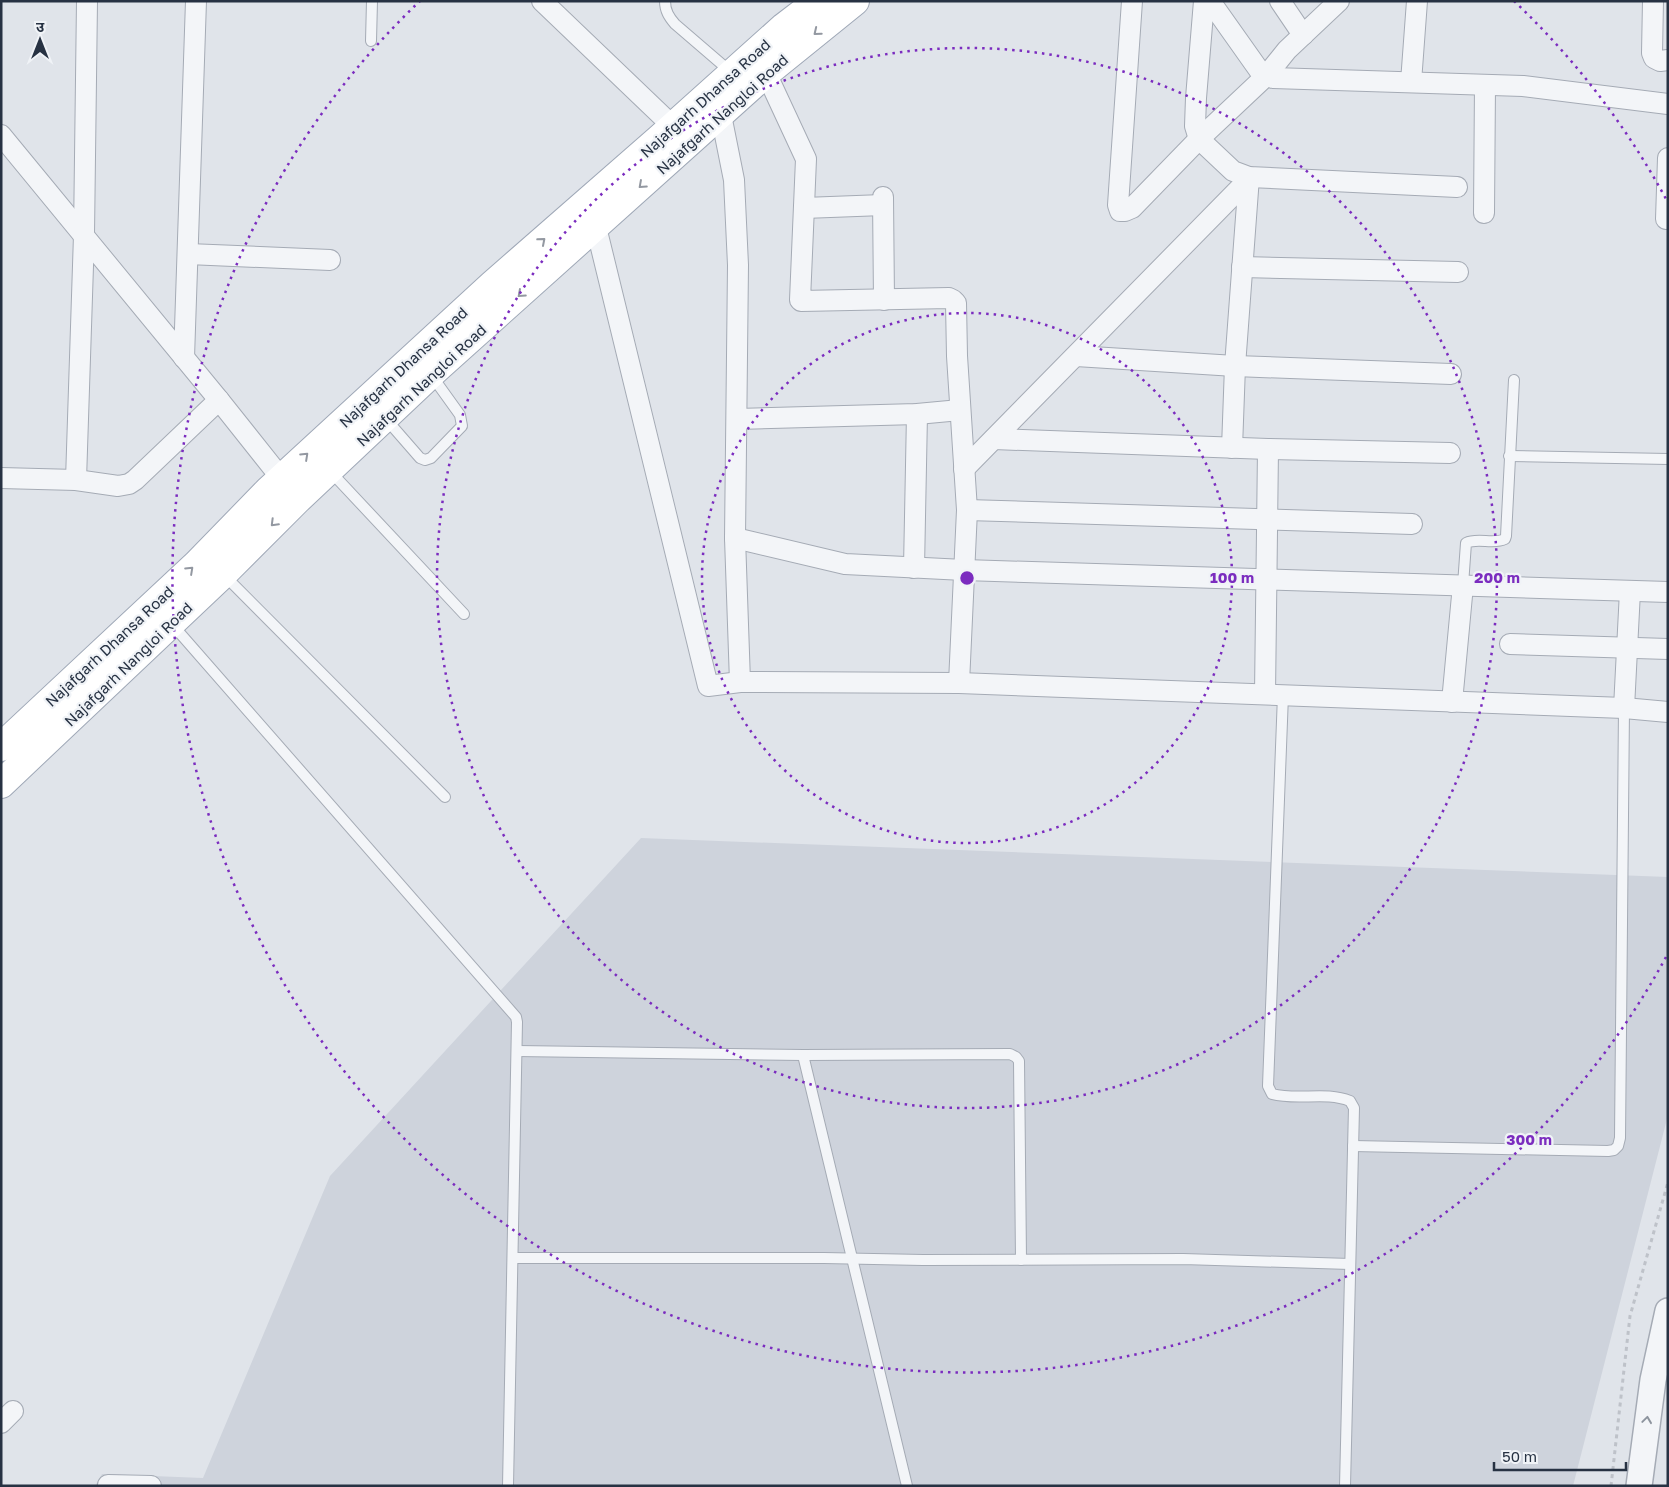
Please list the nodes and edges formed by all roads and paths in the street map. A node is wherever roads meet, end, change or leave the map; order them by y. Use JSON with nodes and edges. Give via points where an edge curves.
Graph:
{"nodes":[{"id":1,"x":87,"y":1,"type":"edge"},
{"id":2,"x":196,"y":1,"type":"edge"},
{"id":3,"x":372,"y":1,"type":"edge"},
{"id":4,"x":542,"y":1,"type":"edge"},
{"id":5,"x":665,"y":1,"type":"edge"},
{"id":6,"x":818,"y":1,"type":"edge"},
{"id":7,"x":855,"y":1,"type":"edge"},
{"id":8,"x":1132,"y":1,"type":"edge"},
{"id":9,"x":1204,"y":1,"type":"edge"},
{"id":10,"x":1210,"y":1,"type":"edge"},
{"id":11,"x":1280,"y":1,"type":"edge"},
{"id":12,"x":1340,"y":1,"type":"edge"},
{"id":13,"x":1417,"y":1,"type":"edge"},
{"id":14,"x":1653,"y":1,"type":"edge"},
{"id":15,"x":1303,"y":35,"type":"junction"},
{"id":16,"x":371,"y":41,"type":"dead end"},
{"id":17,"x":1668,"y":60,"type":"edge"},
{"id":18,"x":733,"y":73,"type":"junction"},
{"id":19,"x":766,"y":73,"type":"junction"},
{"id":20,"x":1266,"y":76,"type":"junction"},
{"id":21,"x":1411,"y":82,"type":"junction"},
{"id":22,"x":1485,"y":85,"type":"junction"},
{"id":23,"x":1668,"y":104,"type":"edge"},
{"id":24,"x":713,"y":106,"type":"junction"},
{"id":25,"x":681,"y":134,"type":"junction"},
{"id":26,"x":1,"y":135,"type":"edge"},
{"id":27,"x":1199,"y":139,"type":"junction"},
{"id":28,"x":1668,"y":158,"type":"edge"},
{"id":29,"x":1249,"y":179,"type":"junction"},
{"id":30,"x":1457,"y":186,"type":"dead end"},
{"id":31,"x":804,"y":208,"type":"junction"},
{"id":32,"x":1484,"y":213,"type":"dead end"},
{"id":33,"x":1666,"y":219,"type":"dead end"},
{"id":34,"x":596,"y":227,"type":"junction"},
{"id":35,"x":84,"y":235,"type":"junction"},
{"id":36,"x":188,"y":254,"type":"junction"},
{"id":37,"x":330,"y":260,"type":"dead end"},
{"id":38,"x":1242,"y":267,"type":"junction"},
{"id":39,"x":1458,"y":272,"type":"dead end"},
{"id":40,"x":884,"y":300,"type":"junction"},
{"id":41,"x":469,"y":323,"type":"junction"},
{"id":42,"x":1076,"y":356,"type":"junction"},
{"id":43,"x":184,"y":358,"type":"junction"},
{"id":44,"x":1235,"y":366,"type":"junction"},
{"id":45,"x":1452,"y":374,"type":"dead end"},
{"id":46,"x":431,"y":375,"type":"junction"},
{"id":47,"x":1514,"y":380,"type":"dead end"},
{"id":48,"x":219,"y":400,"type":"junction"},
{"id":49,"x":960,"y":410,"type":"junction"},
{"id":50,"x":917,"y":414,"type":"junction"},
{"id":51,"x":375,"y":416,"type":"junction"},
{"id":52,"x":737,"y":419,"type":"junction"},
{"id":53,"x":994,"y":439,"type":"junction"},
{"id":54,"x":1232,"y":448,"type":"junction"},
{"id":55,"x":1268,"y":449,"type":"junction"},
{"id":56,"x":1450,"y":453,"type":"dead end"},
{"id":57,"x":1510,"y":456,"type":"junction"},
{"id":58,"x":1668,"y":460,"type":"edge"},
{"id":59,"x":964,"y":469,"type":"junction"},
{"id":60,"x":329,"y":470,"type":"junction"},
{"id":61,"x":1,"y":478,"type":"edge"},
{"id":62,"x":281,"y":479,"type":"junction"},
{"id":63,"x":76,"y":480,"type":"junction"},
{"id":64,"x":298,"y":499,"type":"junction"},
{"id":65,"x":967,"y":510,"type":"junction"},
{"id":66,"x":1266,"y":518,"type":"junction"},
{"id":67,"x":1412,"y":524,"type":"dead end"},
{"id":68,"x":735,"y":538,"type":"junction"},
{"id":69,"x":914,"y":568,"type":"junction"},
{"id":70,"x":964,"y":570,"type":"junction"},
{"id":71,"x":223,"y":574,"type":"junction"},
{"id":72,"x":1265,"y":579,"type":"junction"},
{"id":73,"x":1463,"y":585,"type":"junction"},
{"id":74,"x":1630,"y":591,"type":"junction"},
{"id":75,"x":1668,"y":592,"type":"edge"},
{"id":76,"x":162,"y":614,"type":"junction"},
{"id":77,"x":464,"y":614,"type":"dead end"},
{"id":78,"x":1510,"y":644,"type":"dead end"},
{"id":79,"x":1627,"y":647,"type":"junction"},
{"id":80,"x":1668,"y":649,"type":"edge"},
{"id":81,"x":740,"y":682,"type":"junction"},
{"id":82,"x":959,"y":683,"type":"junction"},
{"id":83,"x":1274,"y":695,"type":"junction"},
{"id":84,"x":1452,"y":702,"type":"junction"},
{"id":85,"x":1624,"y":708,"type":"junction"},
{"id":86,"x":1668,"y":712,"type":"edge"},
{"id":87,"x":1,"y":748,"type":"edge"},
{"id":88,"x":1,"y":784,"type":"edge"},
{"id":89,"x":446,"y":797,"type":"dead end"},
{"id":90,"x":517,"y":1051,"type":"junction"},
{"id":91,"x":803,"y":1054,"type":"junction"},
{"id":92,"x":1353,"y":1146,"type":"junction"},
{"id":93,"x":1668,"y":1182,"type":"edge"},
{"id":94,"x":512,"y":1258,"type":"junction"},
{"id":95,"x":852,"y":1259,"type":"junction"},
{"id":96,"x":1021,"y":1260,"type":"junction"},
{"id":97,"x":1350,"y":1264,"type":"junction"},
{"id":98,"x":1668,"y":1311,"type":"edge"},
{"id":99,"x":108,"y":1485,"type":"edge"},
{"id":100,"x":152,"y":1486,"type":"edge"},
{"id":101,"x":508,"y":1486,"type":"edge"},
{"id":102,"x":907,"y":1486,"type":"edge"},
{"id":103,"x":1345,"y":1486,"type":"edge"},
{"id":104,"x":1611,"y":1486,"type":"edge"},
{"id":105,"x":1639,"y":1486,"type":"edge"}],
"edges":[{"from":1,"to":35,"type":"street"},
{"from":2,"to":36,"type":"street"},
{"from":3,"to":16,"type":"lane"},
{"from":4,"to":25,"type":"street"},
{"from":5,"to":18,"type":"lane","via":[[668,16],[675,24]]},
{"from":6,"to":18,"type":"main road","name":"Najafgarh Dhansa Road"},
{"from":7,"to":19,"type":"main road","name":"Najafgarh Nangloi Road","one_way":true},
{"from":8,"to":27,"type":"street","via":[[1120,211],[1132,208]]},
{"from":9,"to":27,"type":"street","via":[[1195,126]]},
{"from":10,"to":20,"type":"street","via":[[1260,73]]},
{"from":11,"to":15,"type":"street"},
{"from":12,"to":15,"type":"street"},
{"from":13,"to":21,"type":"street"},
{"from":14,"to":17,"type":"street","via":[[1652,53],[1660,61]]},
{"from":15,"to":20,"type":"street"},
{"from":18,"to":24,"type":"main road","name":"Najafgarh Dhansa Road"},
{"from":19,"to":24,"type":"main road","name":"Najafgarh Nangloi Road"},
{"from":19,"to":31,"type":"street","via":[[806,159]]},
{"from":20,"to":21,"type":"street"},
{"from":20,"to":27,"type":"street"},
{"from":21,"to":22,"type":"street"},
{"from":22,"to":23,"type":"street","via":[[1523,86]]},
{"from":22,"to":32,"type":"street"},
{"from":24,"to":25,"type":"main road","name":"Najafgarh Nangloi Road"},
{"from":24,"to":52,"type":"street","via":[[734,190],[738,265]]},
{"from":25,"to":34,"type":"main road","name":"Najafgarh Nangloi Road","one_way":true},
{"from":41,"to":25,"type":"main road","name":"Najafgarh Dhansa Road","one_way":true},
{"from":26,"to":35,"type":"street"},
{"from":27,"to":29,"type":"street","via":[[1232,171]]},
{"from":28,"to":33,"type":"street"},
{"from":29,"to":30,"type":"street"},
{"from":29,"to":38,"type":"street"},
{"from":29,"to":42,"type":"street"},
{"from":31,"to":40,"type":"street","via":[[800,300]]},
{"from":31,"to":40,"type":"street","via":[[883,201]]},
{"from":34,"to":41,"type":"main road","name":"Najafgarh Nangloi Road","one_way":true},
{"from":34,"to":81,"type":"street","via":[[708,686]]},
{"from":35,"to":43,"type":"street"},
{"from":35,"to":63,"type":"street"},
{"from":36,"to":37,"type":"street"},
{"from":36,"to":43,"type":"street"},
{"from":38,"to":39,"type":"street"},
{"from":38,"to":44,"type":"street"},
{"from":40,"to":49,"type":"street","via":[[949,298],[956,303]]},
{"from":41,"to":46,"type":"main road","name":"Najafgarh Nangloi Road"},
{"from":41,"to":51,"type":"main road","name":"Najafgarh Dhansa Road"},
{"from":42,"to":44,"type":"street"},
{"from":42,"to":53,"type":"street"},
{"from":43,"to":48,"type":"street"},
{"from":44,"to":45,"type":"street"},
{"from":44,"to":54,"type":"street"},
{"from":46,"to":51,"type":"main road","name":"Najafgarh Nangloi Road"},
{"from":46,"to":51,"type":"lane","via":[[462,420],[462,426],[431,458],[420,458]]},
{"from":47,"to":57,"type":"lane"},
{"from":48,"to":62,"type":"street"},
{"from":48,"to":63,"type":"street","via":[[129,484],[118,486]]},
{"from":49,"to":50,"type":"street"},
{"from":49,"to":59,"type":"street"},
{"from":50,"to":52,"type":"street"},
{"from":50,"to":69,"type":"street"},
{"from":51,"to":60,"type":"main road","name":"Najafgarh Nangloi Road"},
{"from":62,"to":51,"type":"main road","name":"Najafgarh Dhansa Road","one_way":true},
{"from":52,"to":68,"type":"street"},
{"from":53,"to":54,"type":"street"},
{"from":53,"to":59,"type":"street"},
{"from":54,"to":55,"type":"street"},
{"from":55,"to":56,"type":"street"},
{"from":55,"to":66,"type":"street"},
{"from":57,"to":58,"type":"lane"},
{"from":57,"to":73,"type":"lane","via":[[1505,539],[1466,543]]},
{"from":59,"to":65,"type":"street"},
{"from":60,"to":64,"type":"main road","name":"Najafgarh Nangloi Road"},
{"from":60,"to":77,"type":"lane"},
{"from":61,"to":63,"type":"street"},
{"from":62,"to":64,"type":"street"},
{"from":76,"to":62,"type":"main road","name":"Najafgarh Dhansa Road","one_way":true,"via":[[197,564]]},
{"from":64,"to":71,"type":"main road","name":"Najafgarh Nangloi Road","one_way":true},
{"from":65,"to":66,"type":"street"},
{"from":65,"to":70,"type":"street"},
{"from":66,"to":67,"type":"street"},
{"from":66,"to":72,"type":"street"},
{"from":68,"to":69,"type":"street","via":[[832,562]]},
{"from":68,"to":81,"type":"street"},
{"from":69,"to":70,"type":"street"},
{"from":70,"to":72,"type":"street"},
{"from":70,"to":82,"type":"street"},
{"from":71,"to":76,"type":"main road","name":"Najafgarh Nangloi Road"},
{"from":71,"to":89,"type":"lane"},
{"from":72,"to":73,"type":"street"},
{"from":72,"to":83,"type":"street"},
{"from":73,"to":74,"type":"street"},
{"from":73,"to":84,"type":"street"},
{"from":74,"to":75,"type":"street"},
{"from":74,"to":79,"type":"street"},
{"from":76,"to":87,"type":"main road","name":"Najafgarh Dhansa Road"},
{"from":76,"to":88,"type":"main road","name":"Najafgarh Nangloi Road"},
{"from":76,"to":90,"type":"lane","via":[[513,1013],[517,1022]]},
{"from":78,"to":79,"type":"street"},
{"from":79,"to":80,"type":"street"},
{"from":79,"to":85,"type":"street"},
{"from":81,"to":82,"type":"street"},
{"from":82,"to":83,"type":"street"},
{"from":83,"to":84,"type":"street"},
{"from":83,"to":92,"type":"lane","via":[[1268,1086],[1272,1094],[1285,1097],[1340,1097],[1350,1101],[1354,1108]]},
{"from":84,"to":85,"type":"street"},
{"from":85,"to":86,"type":"street"},
{"from":85,"to":92,"type":"lane","via":[[1618,1146],[1608,1151]]},
{"from":90,"to":91,"type":"lane"},
{"from":90,"to":94,"type":"lane"},
{"from":91,"to":95,"type":"lane"},
{"from":91,"to":96,"type":"lane","via":[[1016,1056],[1019,1061]]},
{"from":92,"to":97,"type":"lane"},
{"from":93,"to":104,"type":"path","via":[[1630,1316]]},
{"from":94,"to":95,"type":"lane"},
{"from":94,"to":101,"type":"lane"},
{"from":95,"to":96,"type":"lane"},
{"from":95,"to":102,"type":"lane"},
{"from":96,"to":97,"type":"lane"},
{"from":97,"to":103,"type":"lane"},
{"from":105,"to":98,"type":"street","one_way":true,"via":[[1653,1380]]},
{"from":99,"to":100,"type":"street"}]}
